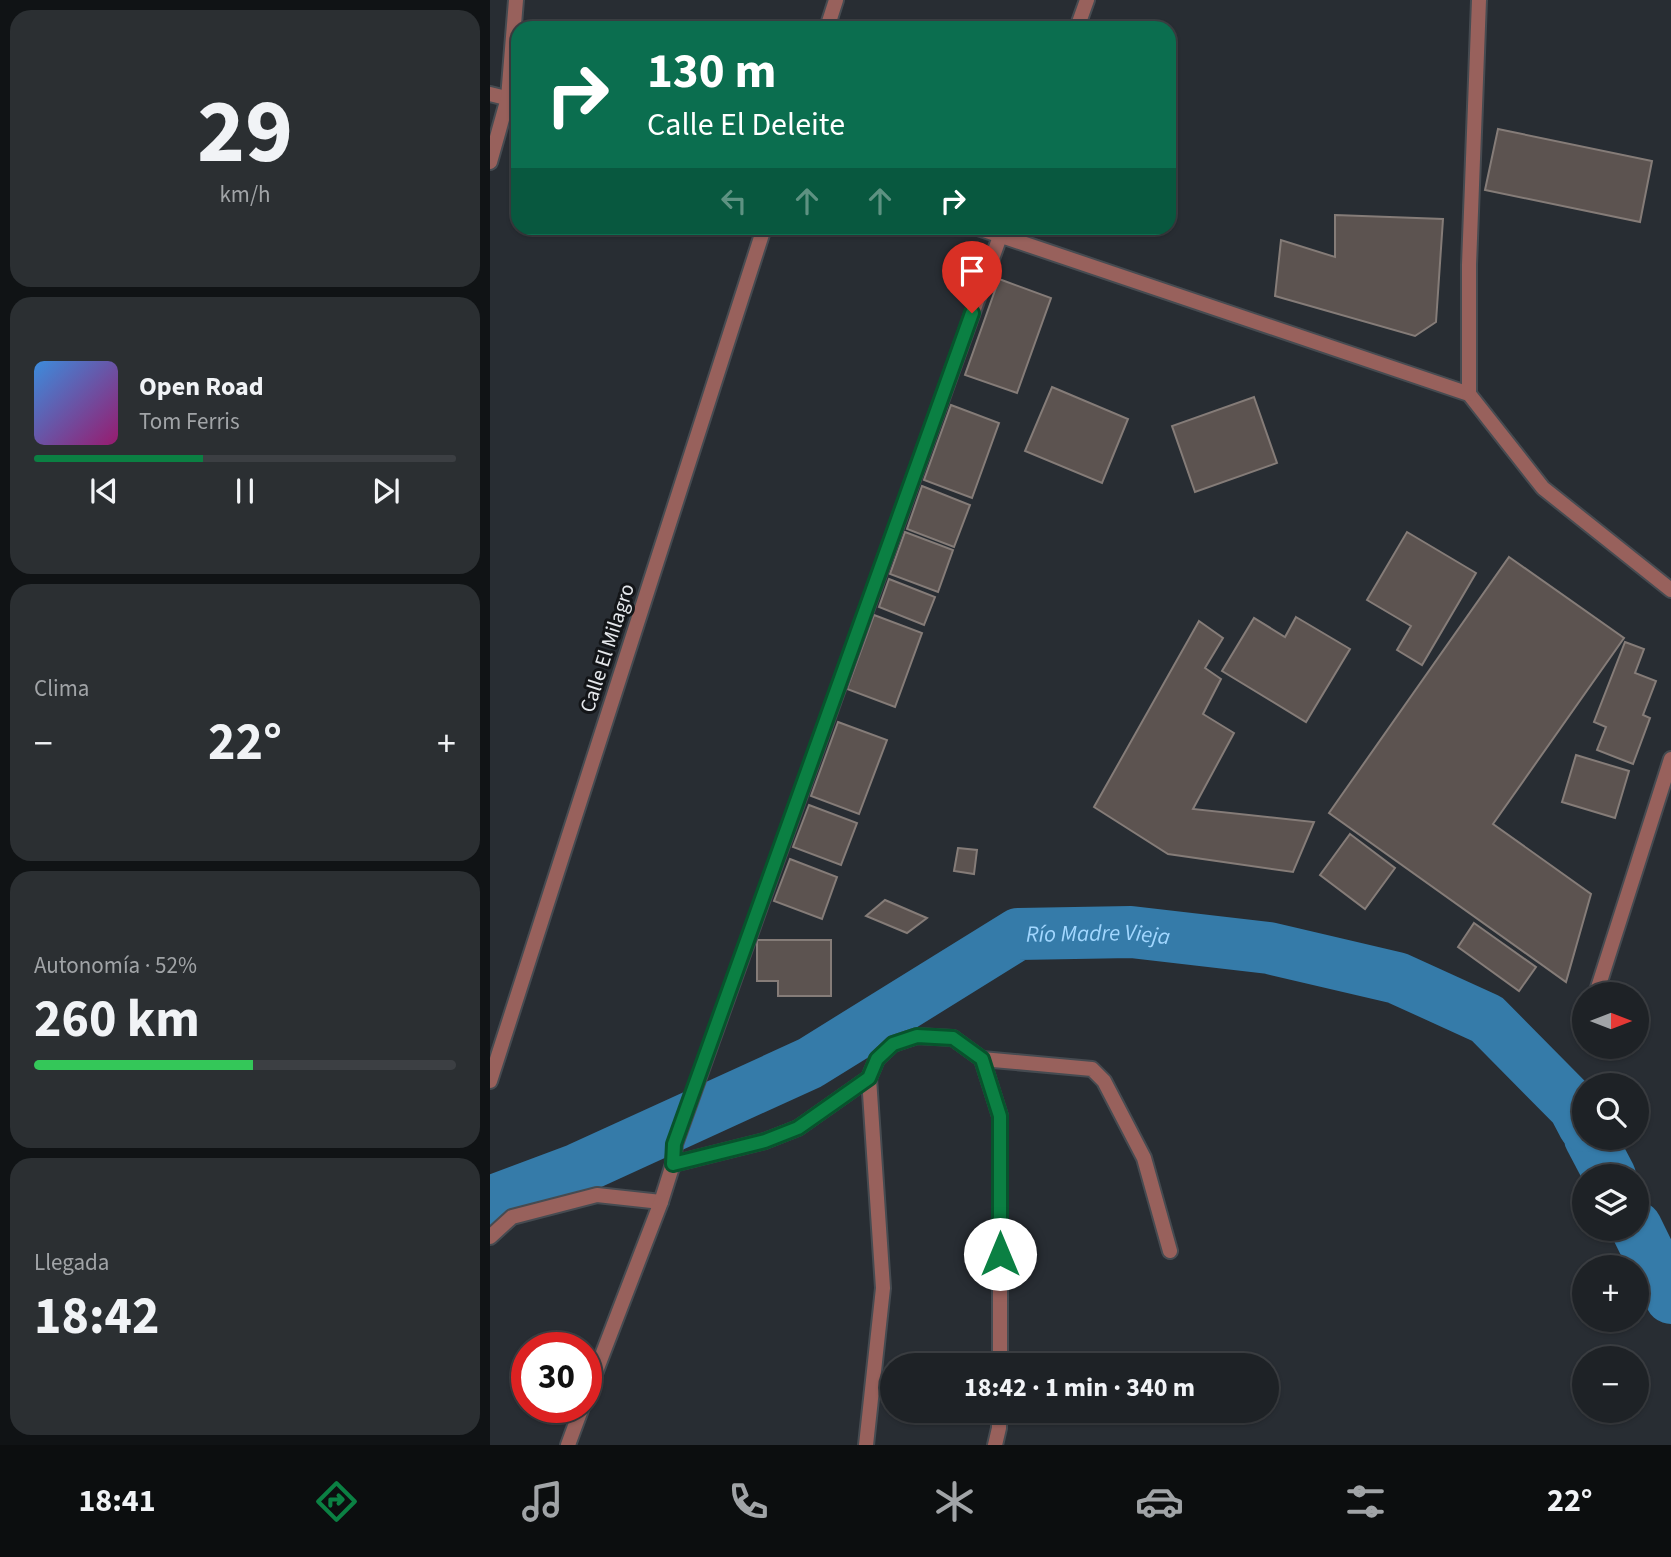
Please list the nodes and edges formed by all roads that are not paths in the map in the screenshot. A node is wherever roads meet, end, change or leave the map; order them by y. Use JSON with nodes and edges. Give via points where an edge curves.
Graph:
{"nodes":[{"id":1,"x":516,"y":0,"type":"edge"},
{"id":2,"x":836,"y":0,"type":"edge"},
{"id":3,"x":1087,"y":0,"type":"edge"},
{"id":4,"x":1479,"y":0,"type":"edge"},
{"id":5,"x":515,"y":21,"type":"edge"},
{"id":6,"x":829,"y":21,"type":"edge"},
{"id":7,"x":1080,"y":21,"type":"edge"},
{"id":8,"x":490,"y":94,"type":"edge"},
{"id":9,"x":511,"y":99,"type":"edge"},
{"id":10,"x":511,"y":104,"type":"edge"},
{"id":11,"x":490,"y":162,"type":"edge"},
{"id":12,"x":762,"y":235,"type":"edge"},
{"id":13,"x":1001,"y":235,"type":"edge"},
{"id":14,"x":1013,"y":235,"type":"edge"},
{"id":15,"x":1469,"y":394,"type":"junction"},
{"id":16,"x":1671,"y":590,"type":"edge"},
{"id":17,"x":1671,"y":759,"type":"edge"},
{"id":18,"x":1600,"y":982,"type":"edge"},
{"id":19,"x":982,"y":1059,"type":"junction"},
{"id":20,"x":869,"y":1078,"type":"junction"},
{"id":21,"x":490,"y":1081,"type":"edge"},
{"id":22,"x":673,"y":1164,"type":"junction"},
{"id":23,"x":661,"y":1202,"type":"junction"},
{"id":24,"x":490,"y":1237,"type":"edge"},
{"id":25,"x":1170,"y":1251,"type":"dead end"},
{"id":26,"x":1000,"y":1353,"type":"edge"},
{"id":27,"x":602,"y":1355,"type":"edge"},
{"id":28,"x":576,"y":1423,"type":"edge"},
{"id":29,"x":999,"y":1423,"type":"edge"},
{"id":30,"x":568,"y":1445,"type":"edge"},
{"id":31,"x":866,"y":1445,"type":"edge"},
{"id":32,"x":995,"y":1445,"type":"edge"}],
"edges":[{"from":1,"to":5,"type":"street"},
{"from":2,"to":6,"type":"street"},
{"from":3,"to":7,"type":"street"},
{"from":4,"to":15,"type":"street"},
{"from":8,"to":9,"type":"street"},
{"from":10,"to":11,"type":"street"},
{"from":12,"to":21,"type":"street","name":"Calle El Milagro"},
{"from":13,"to":22,"type":"street","via":[[674,1144]]},
{"from":14,"to":15,"type":"street"},
{"from":15,"to":16,"type":"street","via":[[1542,488]]},
{"from":17,"to":18,"type":"street"},
{"from":19,"to":20,"type":"street","via":[[953,1038],[917,1036],[893,1044],[877,1059]]},
{"from":19,"to":25,"type":"street","via":[[1091,1069],[1104,1081],[1144,1157]]},
{"from":19,"to":26,"type":"street","via":[[1000,1116]]},
{"from":20,"to":22,"type":"street","via":[[798,1128]]},
{"from":20,"to":31,"type":"street","via":[[883,1288]]},
{"from":22,"to":23,"type":"street"},
{"from":23,"to":24,"type":"street","via":[[597,1195],[512,1217]]},
{"from":23,"to":27,"type":"street"},
{"from":28,"to":30,"type":"street"},
{"from":29,"to":32,"type":"street"}]}
